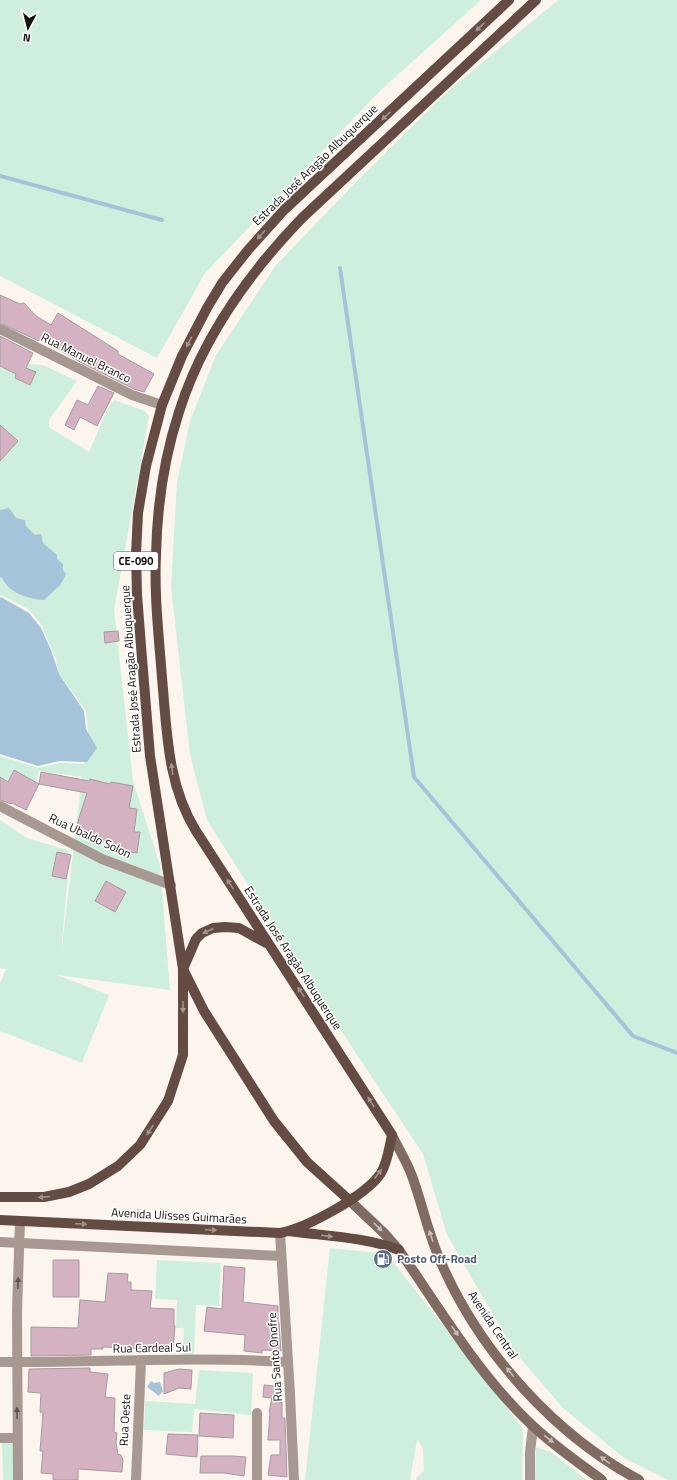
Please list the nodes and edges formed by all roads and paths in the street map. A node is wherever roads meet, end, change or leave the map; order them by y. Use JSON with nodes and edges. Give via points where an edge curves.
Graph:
{"nodes":[{"id":1,"x":509,"y":0,"type":"edge"},
{"id":2,"x":536,"y":0,"type":"edge"},
{"id":3,"x":0,"y":330,"type":"edge"},
{"id":4,"x":162,"y":405,"type":"junction"},
{"id":5,"x":0,"y":806,"type":"edge"},
{"id":6,"x":171,"y":885,"type":"junction"},
{"id":7,"x":269,"y":946,"type":"junction"},
{"id":8,"x":183,"y":968,"type":"junction"},
{"id":9,"x":392,"y":1135,"type":"junction"},
{"id":10,"x":0,"y":1196,"type":"edge"},
{"id":11,"x":349,"y":1200,"type":"junction"},
{"id":12,"x":0,"y":1220,"type":"edge"},
{"id":13,"x":20,"y":1221,"type":"junction"},
{"id":14,"x":284,"y":1232,"type":"junction"},
{"id":15,"x":0,"y":1242,"type":"edge"},
{"id":16,"x":19,"y":1243,"type":"junction"},
{"id":17,"x":399,"y":1250,"type":"junction"},
{"id":18,"x":281,"y":1256,"type":"junction"},
{"id":19,"x":141,"y":1361,"type":"junction"},
{"id":20,"x":0,"y":1362,"type":"edge"},
{"id":21,"x":17,"y":1362,"type":"junction"},
{"id":22,"x":288,"y":1362,"type":"junction"},
{"id":23,"x":257,"y":1413,"type":"dead end"},
{"id":24,"x":533,"y":1427,"type":"junction"},
{"id":25,"x":0,"y":1438,"type":"edge"},
{"id":26,"x":18,"y":1438,"type":"junction"},
{"id":27,"x":18,"y":1480,"type":"edge"},
{"id":28,"x":136,"y":1480,"type":"edge"},
{"id":29,"x":257,"y":1480,"type":"edge"},
{"id":30,"x":294,"y":1480,"type":"edge"},
{"id":31,"x":530,"y":1480,"type":"edge"},
{"id":32,"x":602,"y":1480,"type":"edge"},
{"id":33,"x":638,"y":1480,"type":"edge"}],
"edges":[{"from":1,"to":4,"type":"main road","name":"Estrada José Aragão Albuquerque","number":"CE-090","one_way":true,"via":[[284,210],[248,250],[222,283],[194,332]]},
{"from":7,"to":2,"type":"main road","name":"Estrada José Aragão Albuquerque","number":"CE-090","one_way":true,"via":[[186,815],[174,781],[158,630],[155,557],[162,488],[179,412],[205,349],[246,283],[277,244],[307,212]]},
{"from":3,"to":4,"type":"street","name":"Rua Manuel Branco","via":[[132,395]]},
{"from":4,"to":6,"type":"main road","name":"Estrada José Aragão Albuquerque","number":"CE-090","via":[[146,466],[138,513],[136,554],[140,646],[150,756]]},
{"from":5,"to":6,"type":"street","name":"Rua Ubaldo Solon","via":[[102,859]]},
{"from":6,"to":8,"type":"main road","name":"Estrada José Aragão Albuquerque","number":"CE-090"},
{"from":7,"to":8,"type":"main road","one_way":true,"via":[[239,928],[213,928],[196,939]]},
{"from":9,"to":7,"type":"main road","name":"Estrada José Aragão Albuquerque","number":"CE-090","one_way":true},
{"from":8,"to":10,"type":"main road","one_way":true,"via":[[183,1055],[168,1101],[140,1145],[118,1166],[89,1184],[70,1192],[44,1197]]},
{"from":8,"to":11,"type":"main road","name":"Estrada José Aragão Albuquerque","number":"CE-090","via":[[204,1011],[274,1121],[307,1162]]},
{"from":11,"to":9,"type":"main road","name":"Avenida Ulisses Guimarães","one_way":true,"via":[[380,1173],[387,1162]]},
{"from":33,"to":9,"type":"main road","name":"Avenida Central","number":"CE-090","one_way":true,"via":[[620,1470],[563,1427],[511,1374],[483,1337],[443,1269],[428,1230],[412,1175]]},
{"from":11,"to":14,"type":"main road","name":"Avenida Ulisses Guimarães","via":[[332,1212]]},
{"from":11,"to":17,"type":"main road","number":"CE-090","one_way":true},
{"from":12,"to":13,"type":"main road","name":"Avenida Ulisses Guimarães"},
{"from":13,"to":14,"type":"main road","name":"Avenida Ulisses Guimarães","one_way":true},
{"from":13,"to":16,"type":"street"},
{"from":14,"to":17,"type":"main road","one_way":true,"via":[[367,1241]]},
{"from":14,"to":18,"type":"street","name":"Rua Santo Onofre"},
{"from":15,"to":16,"type":"street"},
{"from":16,"to":18,"type":"street"},
{"from":21,"to":16,"type":"street","one_way":true},
{"from":17,"to":24,"type":"main road","number":"CE-090","one_way":true,"via":[[480,1366],[512,1406]]},
{"from":18,"to":22,"type":"street","name":"Rua Santo Onofre"},
{"from":19,"to":21,"type":"street","name":"Rua Cardeal Sul"},
{"from":19,"to":22,"type":"street","name":"Rua Cardeal Sul"},
{"from":19,"to":28,"type":"street","name":"Rua Oeste"},
{"from":20,"to":21,"type":"street","name":"Rua Cardeal Sul"},
{"from":26,"to":21,"type":"street","one_way":true},
{"from":22,"to":30,"type":"street","name":"Rua Santo Onofre"},
{"from":23,"to":29,"type":"street"},
{"from":24,"to":31,"type":"street"},
{"from":24,"to":32,"type":"main road","number":"CE-090","one_way":true},
{"from":25,"to":26,"type":"street"},
{"from":26,"to":27,"type":"street"}]}
